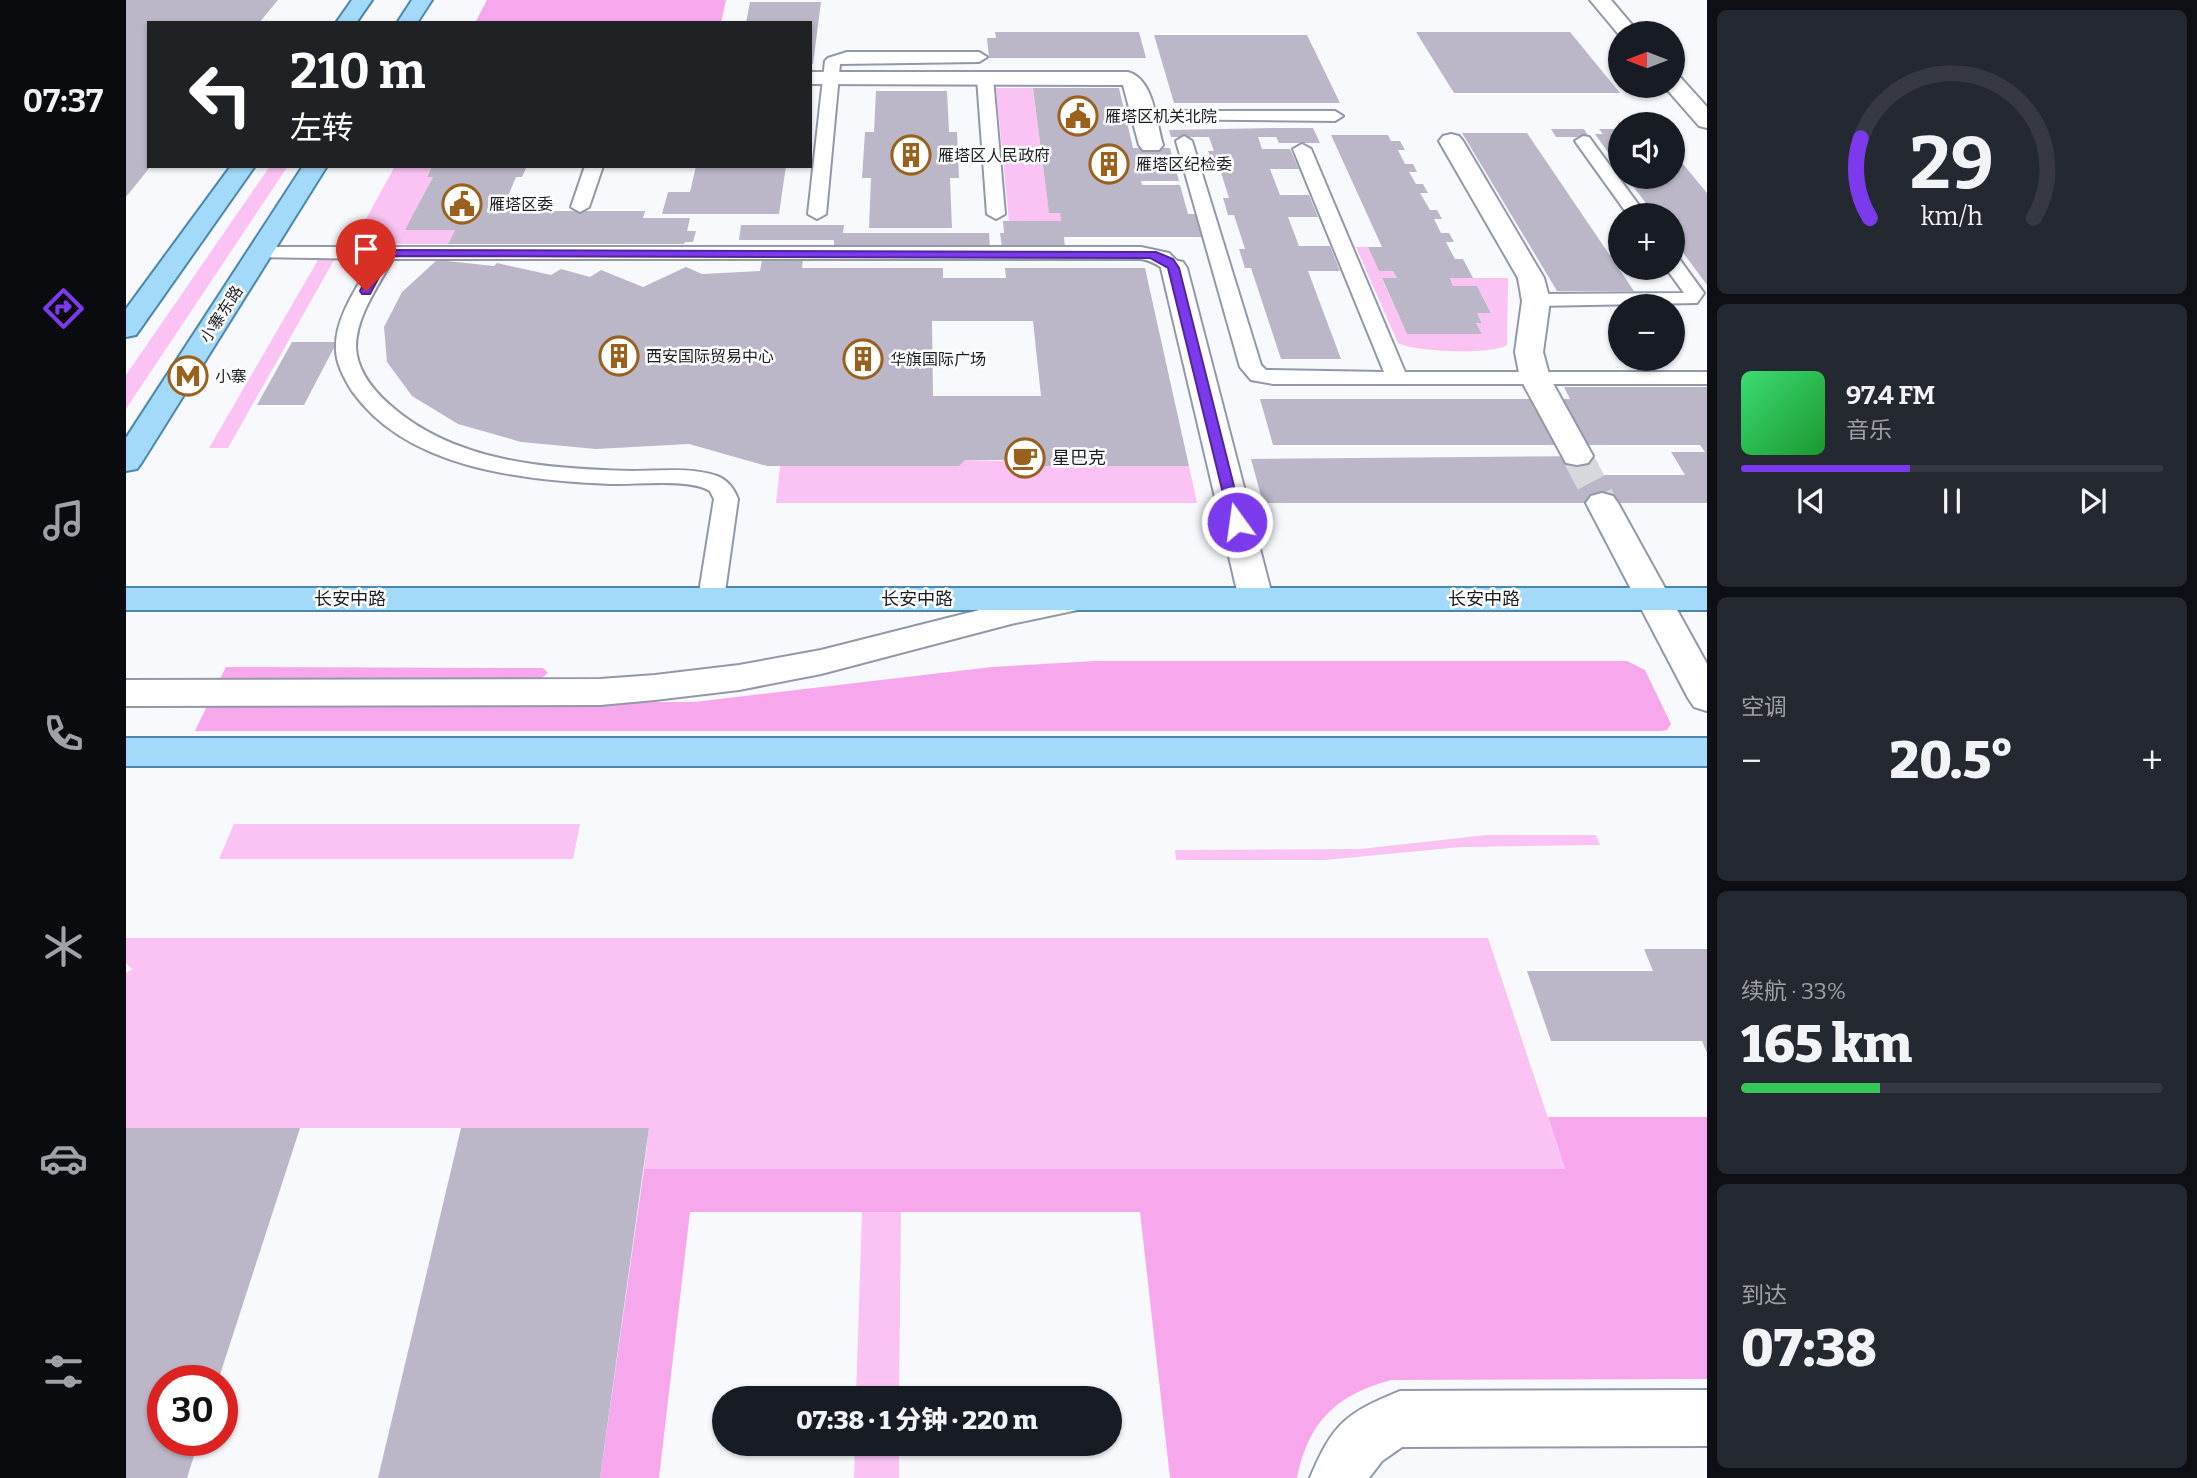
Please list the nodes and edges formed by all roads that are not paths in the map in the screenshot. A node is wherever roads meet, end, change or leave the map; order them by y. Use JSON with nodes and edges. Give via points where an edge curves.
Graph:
{"nodes":[{"id":1,"x":362,"y":0,"type":"edge"},
{"id":2,"x":422,"y":0,"type":"edge"},
{"id":3,"x":1600,"y":0,"type":"edge"},
{"id":4,"x":347,"y":21,"type":"edge"},
{"id":5,"x":408,"y":21,"type":"edge"},
{"id":6,"x":1618,"y":21,"type":"edge"},
{"id":7,"x":982,"y":68,"type":"junction"},
{"id":8,"x":820,"y":78,"type":"edge"},
{"id":9,"x":1685,"y":96,"type":"edge"},
{"id":10,"x":1143,"y":116,"type":"junction"},
{"id":11,"x":1335,"y":116,"type":"dead end"},
{"id":12,"x":1707,"y":121,"type":"edge"},
{"id":13,"x":1184,"y":141,"type":"dead end"},
{"id":14,"x":1451,"y":141,"type":"dead end"},
{"id":15,"x":1583,"y":141,"type":"dead end"},
{"id":16,"x":1151,"y":145,"type":"dead end"},
{"id":17,"x":1302,"y":149,"type":"dead end"},
{"id":18,"x":242,"y":168,"type":"edge"},
{"id":19,"x":314,"y":168,"type":"edge"},
{"id":20,"x":593,"y":168,"type":"edge"},
{"id":21,"x":1628,"y":203,"type":"edge"},
{"id":22,"x":580,"y":207,"type":"dead end"},
{"id":23,"x":817,"y":214,"type":"dead end"},
{"id":24,"x":996,"y":214,"type":"dead end"},
{"id":25,"x":260,"y":253,"type":"junction"},
{"id":26,"x":386,"y":253,"type":"junction"},
{"id":27,"x":1174,"y":268,"type":"joint"},
{"id":28,"x":1685,"y":280,"type":"edge"},
{"id":29,"x":1536,"y":300,"type":"junction"},
{"id":30,"x":126,"y":329,"type":"edge"},
{"id":31,"x":1397,"y":377,"type":"junction"},
{"id":32,"x":1535,"y":377,"type":"junction"},
{"id":33,"x":1707,"y":377,"type":"edge"},
{"id":34,"x":1577,"y":456,"type":"tunnel mouth"},
{"id":35,"x":126,"y":462,"type":"edge"},
{"id":36,"x":1602,"y":503,"type":"tunnel mouth"},
{"id":37,"x":126,"y":599,"type":"edge"},
{"id":38,"x":711,"y":599,"type":"junction"},
{"id":39,"x":1102,"y":599,"type":"junction"},
{"id":40,"x":1255,"y":599,"type":"junction"},
{"id":41,"x":1654,"y":599,"type":"junction"},
{"id":42,"x":1707,"y":599,"type":"edge"},
{"id":43,"x":126,"y":693,"type":"edge"},
{"id":44,"x":1707,"y":698,"type":"edge"},
{"id":45,"x":126,"y":752,"type":"edge"},
{"id":46,"x":1707,"y":752,"type":"edge"},
{"id":47,"x":1707,"y":1418,"type":"edge"},
{"id":48,"x":1339,"y":1478,"type":"edge"}],
"edges":[{"from":1,"to":4,"type":"main road"},
{"from":2,"to":5,"type":"main road"},
{"from":3,"to":6,"type":"street"},
{"from":7,"to":8,"type":"street"},
{"from":7,"to":10,"type":"street","via":[[1128,79],[1135,84]]},
{"from":7,"to":24,"type":"lane"},
{"from":8,"to":23,"type":"lane"},
{"from":9,"to":12,"type":"street"},
{"from":10,"to":11,"type":"lane"},
{"from":10,"to":16,"type":"street"},
{"from":13,"to":31,"type":"lane","via":[[1253,371],[1273,377]]},
{"from":14,"to":29,"type":"street","via":[[1531,278]]},
{"from":15,"to":21,"type":"lane"},
{"from":17,"to":31,"type":"lane"},
{"from":18,"to":30,"type":"main road"},
{"from":19,"to":25,"type":"main road","name":"小寨东路"},
{"from":20,"to":22,"type":"lane"},
{"from":25,"to":26,"type":"lane"},
{"from":25,"to":35,"type":"main road","name":"小寨东路"},
{"from":26,"to":27,"type":"lane","via":[[1141,253],[1162,257]]},
{"from":26,"to":38,"type":"lane","via":[[356,310],[346,346],[355,382],[383,414],[431,442],[509,467],[564,475],[712,481],[726,499]]},
{"from":27,"to":40,"type":"street"},
{"from":28,"to":29,"type":"lane","via":[[1694,293],[1690,299]]},
{"from":29,"to":32,"type":"street","via":[[1529,352]]},
{"from":31,"to":32,"type":"lane"},
{"from":32,"to":33,"type":"lane"},
{"from":32,"to":34,"type":"street"},
{"from":36,"to":41,"type":"street"},
{"from":37,"to":38,"type":"main road","name":"长安中路"},
{"from":38,"to":39,"type":"main road","name":"长安中路"},
{"from":39,"to":40,"type":"main road","name":"长安中路"},
{"from":39,"to":43,"type":"street","via":[[1044,606],[795,667],[669,687],[600,692]]},
{"from":40,"to":41,"type":"main road","name":"长安中路"},
{"from":41,"to":42,"type":"main road","name":"长安中路"},
{"from":41,"to":44,"type":"street"},
{"from":45,"to":46,"type":"main road"},
{"from":47,"to":48,"type":"street","via":[[1400,1419],[1367,1436],[1354,1449]]}]}
